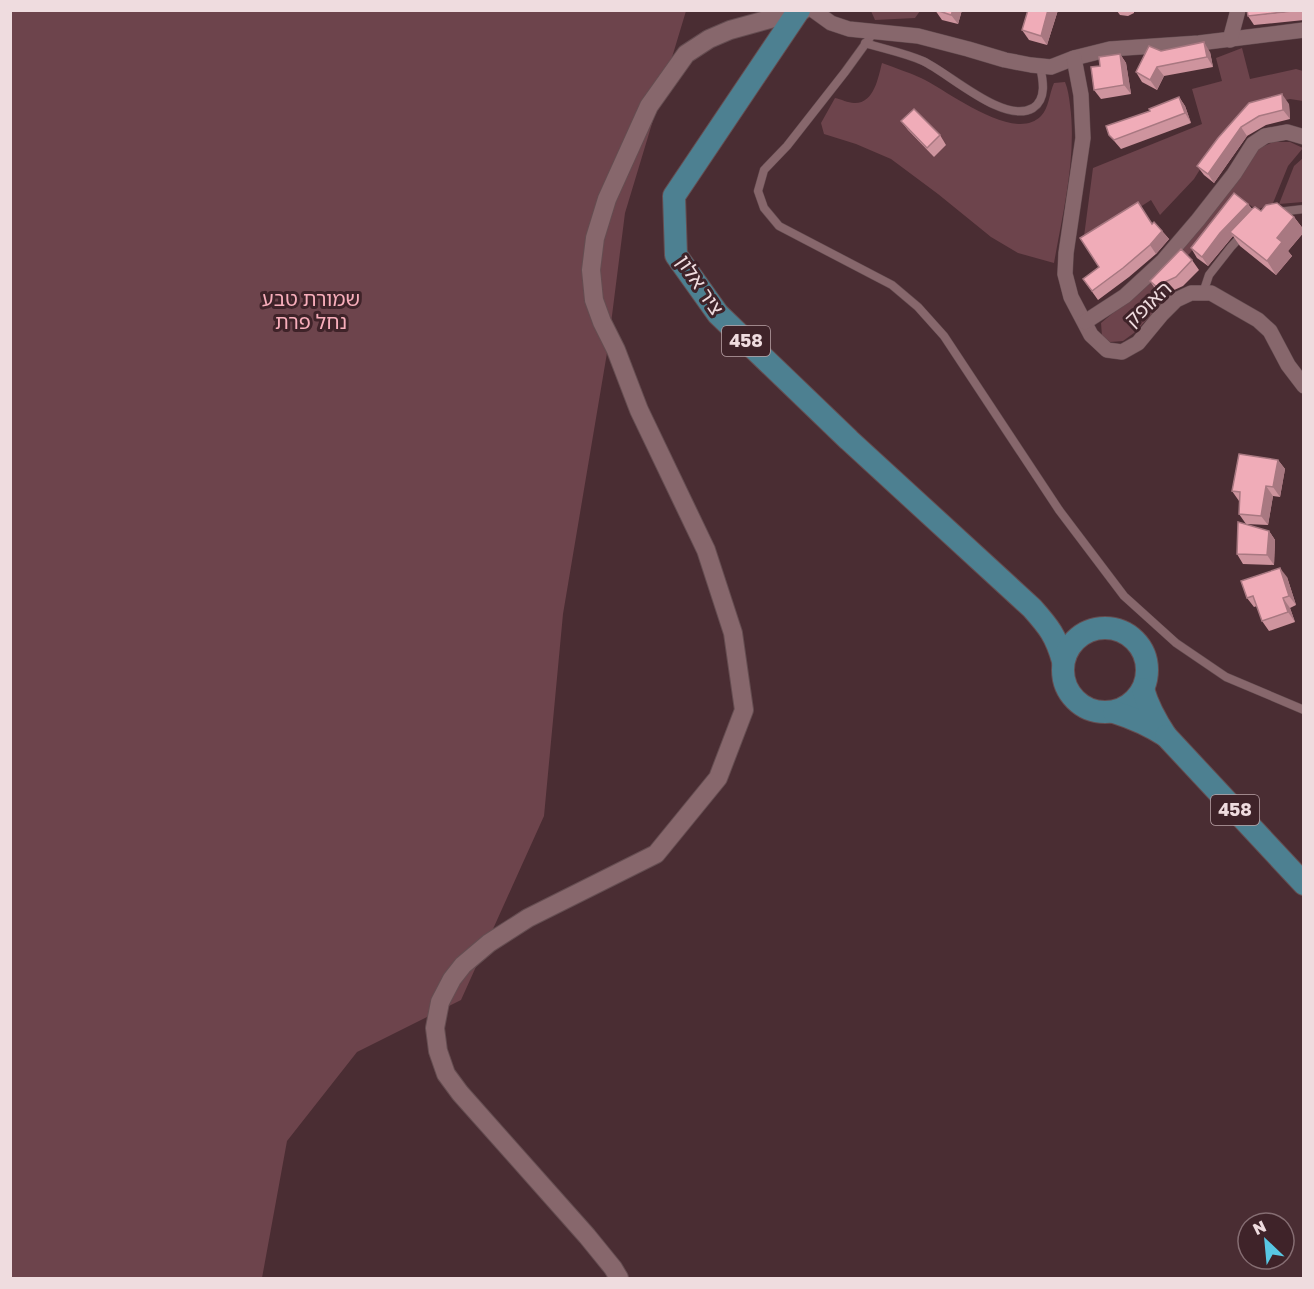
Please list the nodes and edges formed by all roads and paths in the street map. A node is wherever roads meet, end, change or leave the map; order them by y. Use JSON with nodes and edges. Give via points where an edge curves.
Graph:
{"nodes":[{"id":1,"x":1238,"y":10,"type":"edge"},
{"id":2,"x":803,"y":11,"type":"edge"},
{"id":3,"x":1304,"y":30,"type":"edge"},
{"id":4,"x":870,"y":37,"type":"junction"},
{"id":5,"x":1230,"y":40,"type":"junction"},
{"id":6,"x":1074,"y":58,"type":"junction"},
{"id":7,"x":1040,"y":66,"type":"junction"},
{"id":8,"x":1304,"y":137,"type":"edge"},
{"id":9,"x":1304,"y":209,"type":"edge"},
{"id":10,"x":1266,"y":214,"type":"edge"},
{"id":11,"x":1251,"y":225,"type":"edge"},
{"id":12,"x":1203,"y":293,"type":"junction"},
{"id":13,"x":1085,"y":322,"type":"junction"},
{"id":14,"x":1304,"y":386,"type":"edge"},
{"id":15,"x":1032,"y":608,"type":"junction"},
{"id":16,"x":1095,"y":629,"type":"junction"},
{"id":17,"x":1063,"y":661,"type":"junction"},
{"id":18,"x":1143,"y":689,"type":"junction"},
{"id":19,"x":1304,"y":711,"type":"edge"},
{"id":20,"x":1114,"y":712,"type":"junction"},
{"id":21,"x":1166,"y":736,"type":"junction"},
{"id":22,"x":1304,"y":884,"type":"edge"},
{"id":23,"x":619,"y":1278,"type":"edge"}],
"edges":[{"from":1,"to":5,"type":"street"},
{"from":2,"to":4,"type":"street"},
{"from":2,"to":15,"type":"main road","name":"ציר אלון","number":"458","via":[[674,196],[676,255],[718,314]]},
{"from":2,"to":23,"type":"street","via":[[730,30],[686,54],[649,106],[607,199],[595,238],[591,270],[594,300],[602,322],[706,550],[733,633],[744,710],[718,778],[656,854],[528,918],[489,943],[452,979],[440,1002],[435,1028],[446,1074]]},
{"from":3,"to":5,"type":"street"},
{"from":4,"to":7,"type":"street","via":[[918,36]]},
{"from":4,"to":7,"type":"lane","via":[[923,61],[1001,108],[1024,112],[1040,102]]},
{"from":4,"to":19,"type":"lane","via":[[764,170],[758,191],[764,208],[779,226],[892,285],[918,307],[944,336],[1059,510],[1124,596],[1176,643],[1226,677]]},
{"from":5,"to":6,"type":"street","via":[[1110,49]]},
{"from":6,"to":7,"type":"street"},
{"from":6,"to":13,"type":"street","name":"האופק","via":[[1083,138],[1065,274],[1071,297]]},
{"from":8,"to":13,"type":"street","via":[[1287,132],[1265,136],[1253,144],[1234,174],[1163,261],[1125,297]]},
{"from":9,"to":10,"type":"lane"},
{"from":11,"to":12,"type":"lane","via":[[1209,275]]},
{"from":12,"to":13,"type":"street","name":"האופק","via":[[1191,293],[1176,300],[1138,343],[1122,352],[1107,350],[1091,335]]},
{"from":12,"to":14,"type":"street","name":"האופק","via":[[1211,293],[1264,325]]},
{"from":15,"to":16,"type":"main road","name":"ציר אלון","number":"458","via":[[1075,626]]},
{"from":15,"to":17,"type":"main road","name":"ציר אלון","number":"458","via":[[1053,633]]},
{"from":16,"to":17,"type":"main road","via":[[1071,644]]},
{"from":16,"to":18,"type":"main road","via":[[1114,629],[1138,644],[1147,670]]},
{"from":17,"to":20,"type":"main road","via":[[1063,680],[1071,697],[1086,709]]},
{"from":18,"to":20,"type":"main road","via":[[1131,704]]},
{"from":18,"to":21,"type":"main road","number":"458","via":[[1153,717]]},
{"from":20,"to":21,"type":"main road","number":"458","via":[[1135,718]]},
{"from":21,"to":22,"type":"main road","number":"458"}]}
